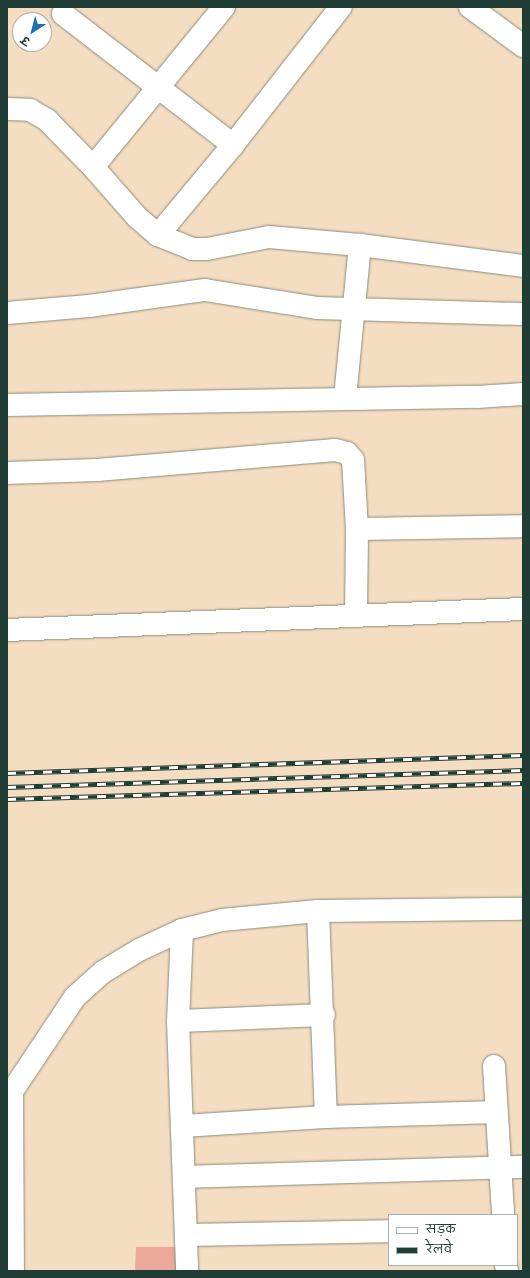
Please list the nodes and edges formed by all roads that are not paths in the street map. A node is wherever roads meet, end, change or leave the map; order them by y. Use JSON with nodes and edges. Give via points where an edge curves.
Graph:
{"nodes":[{"id":1,"x":224,"y":7,"type":"edge"},
{"id":2,"x":341,"y":7,"type":"edge"},
{"id":3,"x":470,"y":7,"type":"edge"},
{"id":4,"x":492,"y":13,"type":"edge"},
{"id":5,"x":63,"y":14,"type":"dead end"},
{"id":6,"x":523,"y":46,"type":"edge"},
{"id":7,"x":159,"y":89,"type":"junction"},
{"id":8,"x":7,"y":108,"type":"edge"},
{"id":9,"x":233,"y":145,"type":"junction"},
{"id":10,"x":93,"y":166,"type":"junction"},
{"id":11,"x":158,"y":235,"type":"junction"},
{"id":12,"x":360,"y":245,"type":"junction"},
{"id":13,"x":523,"y":266,"type":"edge"},
{"id":14,"x":352,"y":310,"type":"junction"},
{"id":15,"x":7,"y":313,"type":"edge"},
{"id":16,"x":523,"y":314,"type":"edge"},
{"id":17,"x":523,"y":394,"type":"edge"},
{"id":18,"x":345,"y":398,"type":"junction"},
{"id":19,"x":7,"y":405,"type":"edge"},
{"id":20,"x":7,"y":473,"type":"edge"},
{"id":21,"x":523,"y":526,"type":"edge"},
{"id":22,"x":357,"y":529,"type":"junction"},
{"id":23,"x":523,"y":609,"type":"edge"},
{"id":24,"x":356,"y":614,"type":"junction"},
{"id":25,"x":7,"y":630,"type":"edge"},
{"id":26,"x":523,"y":909,"type":"edge"},
{"id":27,"x":318,"y":911,"type":"junction"},
{"id":28,"x":182,"y":930,"type":"junction"},
{"id":29,"x":324,"y":1015,"type":"junction"},
{"id":30,"x":178,"y":1020,"type":"junction"},
{"id":31,"x":494,"y":1066,"type":"dead end"},
{"id":32,"x":9,"y":1096,"type":"edge"},
{"id":33,"x":496,"y":1112,"type":"junction"},
{"id":34,"x":326,"y":1117,"type":"junction"},
{"id":35,"x":182,"y":1126,"type":"junction"},
{"id":36,"x":523,"y":1167,"type":"edge"},
{"id":37,"x":500,"y":1168,"type":"junction"},
{"id":38,"x":184,"y":1177,"type":"junction"},
{"id":39,"x":503,"y":1214,"type":"edge"},
{"id":40,"x":388,"y":1231,"type":"edge"},
{"id":41,"x":186,"y":1235,"type":"junction"},
{"id":42,"x":13,"y":1271,"type":"edge"},
{"id":43,"x":187,"y":1271,"type":"edge"}],
"edges":[{"from":1,"to":7,"type":"street"},
{"from":2,"to":9,"type":"street"},
{"from":3,"to":4,"type":"street"},
{"from":4,"to":6,"type":"street"},
{"from":5,"to":7,"type":"street"},
{"from":7,"to":9,"type":"street"},
{"from":7,"to":10,"type":"street"},
{"from":8,"to":10,"type":"street","via":[[30,110],[47,120]]},
{"from":9,"to":11,"type":"street"},
{"from":10,"to":11,"type":"street","via":[[137,217]]},
{"from":11,"to":12,"type":"street","via":[[192,249],[207,249],[269,237]]},
{"from":12,"to":13,"type":"street"},
{"from":12,"to":14,"type":"street"},
{"from":14,"to":15,"type":"street","via":[[317,308],[205,290],[89,306]]},
{"from":14,"to":16,"type":"street"},
{"from":14,"to":18,"type":"street"},
{"from":17,"to":18,"type":"street"},
{"from":18,"to":19,"type":"street"},
{"from":20,"to":22,"type":"street","via":[[97,470],[335,450],[347,453],[354,460]]},
{"from":21,"to":22,"type":"street"},
{"from":22,"to":24,"type":"street"},
{"from":23,"to":24,"type":"street"},
{"from":24,"to":25,"type":"street"},
{"from":26,"to":27,"type":"street"},
{"from":27,"to":28,"type":"street","via":[[222,920]]},
{"from":27,"to":29,"type":"street"},
{"from":28,"to":30,"type":"street"},
{"from":28,"to":32,"type":"street","via":[[139,950],[103,972],[75,997]]},
{"from":29,"to":30,"type":"street"},
{"from":29,"to":34,"type":"street"},
{"from":30,"to":35,"type":"street"},
{"from":31,"to":33,"type":"street"},
{"from":32,"to":42,"type":"street"},
{"from":33,"to":34,"type":"street"},
{"from":33,"to":37,"type":"street"},
{"from":34,"to":35,"type":"street"},
{"from":35,"to":38,"type":"street"},
{"from":36,"to":37,"type":"street"},
{"from":37,"to":38,"type":"street"},
{"from":37,"to":39,"type":"street"},
{"from":38,"to":41,"type":"street"},
{"from":40,"to":41,"type":"street"},
{"from":41,"to":43,"type":"street"}]}
